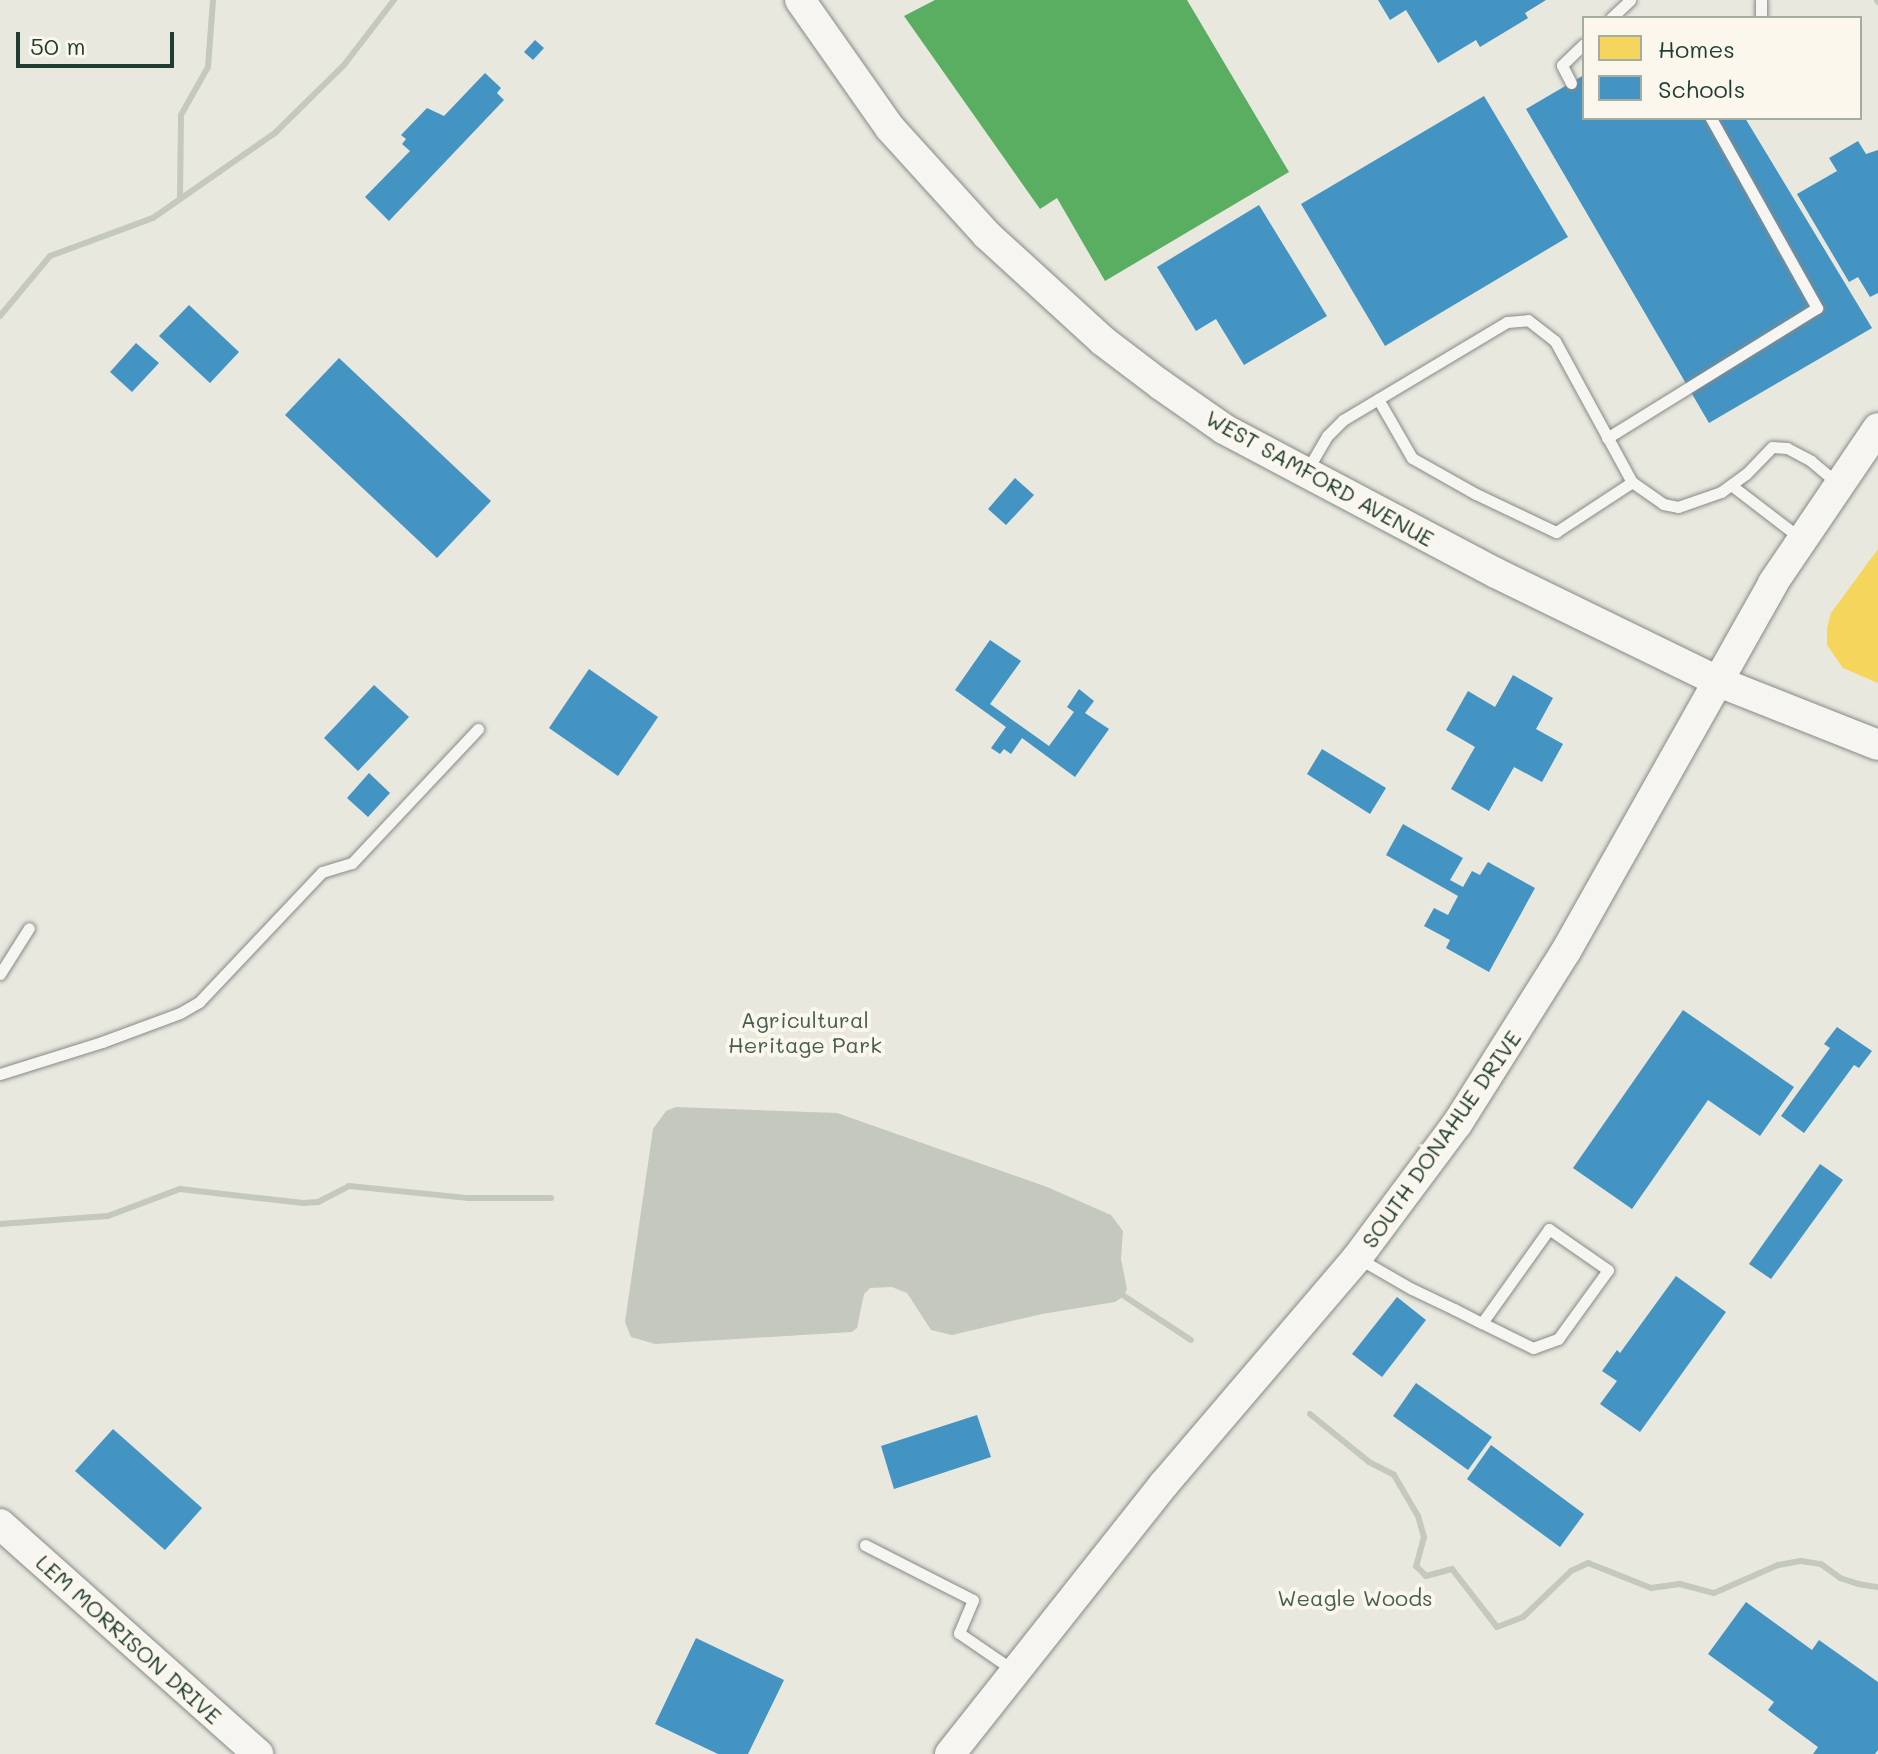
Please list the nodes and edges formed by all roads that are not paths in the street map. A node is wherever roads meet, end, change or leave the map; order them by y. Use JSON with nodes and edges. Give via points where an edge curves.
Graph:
{"nodes":[{"id":1,"x":800,"y":0,"type":"edge"},
{"id":2,"x":1630,"y":0,"type":"edge"},
{"id":3,"x":1613,"y":16,"type":"edge"},
{"id":4,"x":1582,"y":46,"type":"edge"},
{"id":5,"x":1571,"y":83,"type":"dead end"},
{"id":6,"x":1712,"y":120,"type":"edge"},
{"id":7,"x":1378,"y":399,"type":"junction"},
{"id":8,"x":1878,"y":428,"type":"edge"},
{"id":9,"x":1607,"y":438,"type":"junction"},
{"id":10,"x":1306,"y":473,"type":"junction"},
{"id":11,"x":1632,"y":482,"type":"junction"},
{"id":12,"x":1838,"y":484,"type":"junction"},
{"id":13,"x":1731,"y":485,"type":"junction"},
{"id":14,"x":1800,"y":538,"type":"junction"},
{"id":15,"x":1719,"y":682,"type":"junction"},
{"id":16,"x":478,"y":729,"type":"dead end"},
{"id":17,"x":1878,"y":745,"type":"edge"},
{"id":18,"x":29,"y":928,"type":"dead end"},
{"id":19,"x":0,"y":974,"type":"edge"},
{"id":20,"x":0,"y":1074,"type":"edge"},
{"id":21,"x":1357,"y":1258,"type":"junction"},
{"id":22,"x":1482,"y":1323,"type":"junction"},
{"id":23,"x":0,"y":1524,"type":"edge"},
{"id":24,"x":865,"y":1545,"type":"dead end"},
{"id":25,"x":1014,"y":1671,"type":"junction"},
{"id":26,"x":258,"y":1754,"type":"edge"},
{"id":27,"x":950,"y":1754,"type":"edge"}],
"edges":[{"from":1,"to":10,"type":"street","name":"WEST SAMFORD AVENUE","via":[[890,128],[987,235],[1103,341],[1161,385],[1224,429]]},
{"from":2,"to":3,"type":"lane"},
{"from":4,"to":5,"type":"lane","via":[[1562,65]]},
{"from":6,"to":9,"type":"lane","via":[[1817,308]]},
{"from":7,"to":9,"type":"lane","via":[[1507,322],[1528,320],[1555,341]]},
{"from":7,"to":10,"type":"lane","via":[[1327,436]]},
{"from":7,"to":11,"type":"lane","via":[[1412,458],[1556,532]]},
{"from":8,"to":12,"type":"street","name":"SOUTH DONAHUE DRIVE"},
{"from":9,"to":11,"type":"lane"},
{"from":10,"to":15,"type":"street","name":"WEST SAMFORD AVENUE"},
{"from":11,"to":13,"type":"lane","via":[[1663,504],[1678,507]]},
{"from":12,"to":13,"type":"lane","via":[[1811,461],[1787,448],[1772,447]]},
{"from":12,"to":14,"type":"street","name":"SOUTH DONAHUE DRIVE"},
{"from":13,"to":14,"type":"lane"},
{"from":14,"to":15,"type":"street","name":"SOUTH DONAHUE DRIVE"},
{"from":15,"to":17,"type":"street","name":"WEST SAMFORD AVENUE"},
{"from":15,"to":21,"type":"street","name":"SOUTH DONAHUE DRIVE","via":[[1528,1015],[1457,1124]]},
{"from":16,"to":20,"type":"lane","via":[[352,863],[322,872],[199,1002],[115,1037]]},
{"from":18,"to":19,"type":"lane"},
{"from":21,"to":22,"type":"lane"},
{"from":21,"to":25,"type":"street","name":"SOUTH DONAHUE DRIVE","via":[[1164,1484]]},
{"from":22,"to":22,"type":"lane","via":[[1533,1348],[1546,1346],[1558,1339],[1608,1270],[1549,1229]]},
{"from":23,"to":26,"type":"street","name":"LEM MORRISON DRIVE"},
{"from":24,"to":25,"type":"lane","via":[[973,1600],[959,1633]]},
{"from":25,"to":27,"type":"street","name":"SOUTH DONAHUE DRIVE"}]}
